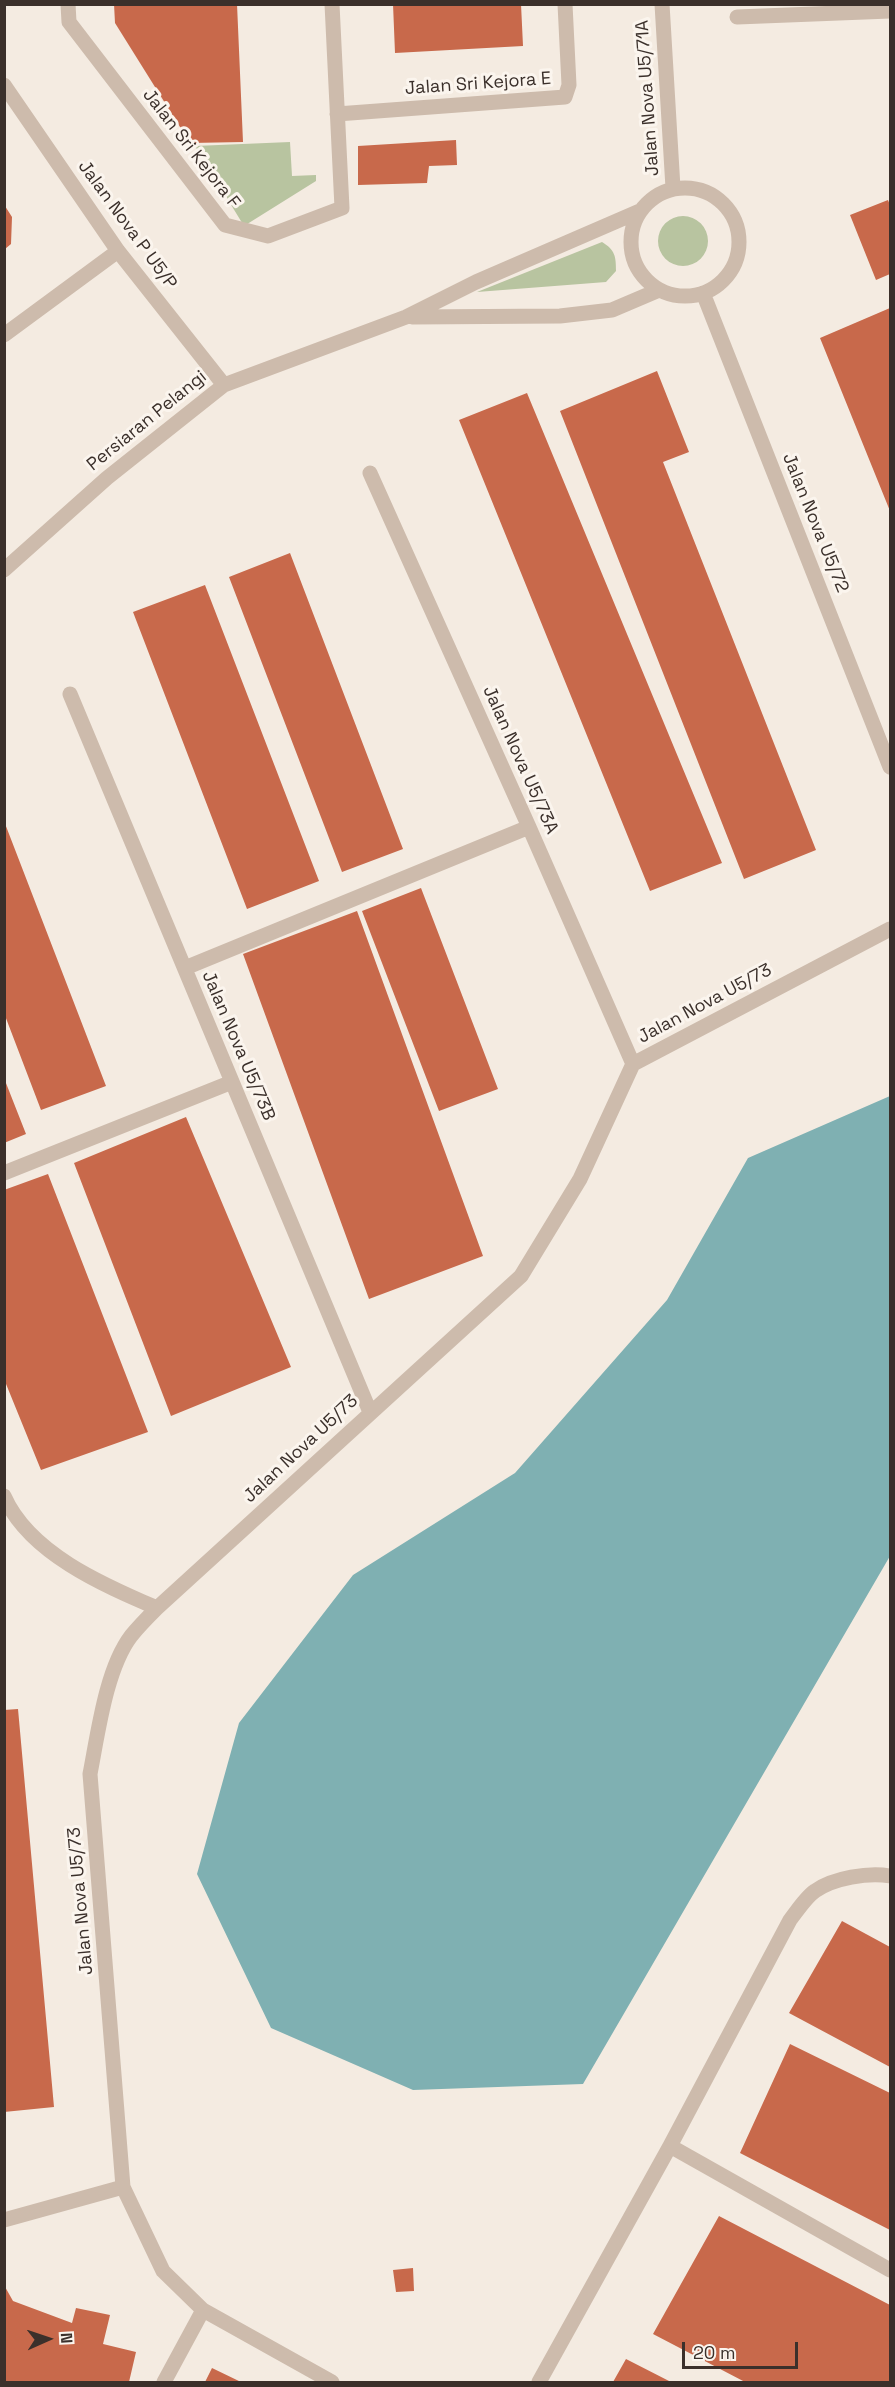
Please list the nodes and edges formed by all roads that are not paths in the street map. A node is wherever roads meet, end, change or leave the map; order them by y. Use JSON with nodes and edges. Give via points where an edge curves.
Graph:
{"nodes":[{"id":1,"x":68,"y":4,"type":"edge"},
{"id":2,"x":332,"y":4,"type":"edge"},
{"id":3,"x":565,"y":4,"type":"edge"},
{"id":4,"x":662,"y":4,"type":"edge"},
{"id":5,"x":890,"y":4,"type":"edge"},
{"id":6,"x":890,"y":11,"type":"edge"},
{"id":7,"x":737,"y":17,"type":"dead end"},
{"id":8,"x":891,"y":19,"type":"edge"},
{"id":9,"x":4,"y":85,"type":"edge"},
{"id":10,"x":337,"y":114,"type":"junction"},
{"id":11,"x":673,"y":188,"type":"junction"},
{"id":12,"x":640,"y":211,"type":"junction"},
{"id":13,"x":118,"y":251,"type":"junction"},
{"id":14,"x":659,"y":290,"type":"junction"},
{"id":15,"x":703,"y":293,"type":"junction"},
{"id":16,"x":406,"y":317,"type":"junction"},
{"id":17,"x":4,"y":335,"type":"edge"},
{"id":18,"x":224,"y":385,"type":"junction"},
{"id":19,"x":370,"y":473,"type":"dead end"},
{"id":20,"x":4,"y":570,"type":"edge"},
{"id":21,"x":70,"y":694,"type":"dead end"},
{"id":22,"x":891,"y":767,"type":"edge"},
{"id":23,"x":529,"y":826,"type":"junction"},
{"id":24,"x":891,"y":929,"type":"edge"},
{"id":25,"x":185,"y":969,"type":"junction"},
{"id":26,"x":633,"y":1064,"type":"junction"},
{"id":27,"x":232,"y":1082,"type":"junction"},
{"id":28,"x":4,"y":1173,"type":"edge"},
{"id":29,"x":370,"y":1412,"type":"junction"},
{"id":30,"x":4,"y":1496,"type":"edge"},
{"id":31,"x":157,"y":1608,"type":"junction"},
{"id":32,"x":891,"y":1876,"type":"edge"},
{"id":33,"x":670,"y":2146,"type":"junction"},
{"id":34,"x":123,"y":2187,"type":"junction"},
{"id":35,"x":4,"y":2220,"type":"edge"},
{"id":36,"x":891,"y":2270,"type":"edge"},
{"id":37,"x":202,"y":2310,"type":"junction"},
{"id":38,"x":164,"y":2382,"type":"edge"},
{"id":39,"x":332,"y":2382,"type":"edge"},
{"id":40,"x":539,"y":2382,"type":"edge"}],
"edges":[{"from":1,"to":10,"type":"street","name":"Jalan Sri Kejora F","via":[[69,22],[225,225],[268,236],[342,208]]},
{"from":2,"to":10,"type":"street","name":"Jalan Sri Kejora F"},
{"from":3,"to":10,"type":"street","name":"Jalan Sri Kejora E","via":[[569,85],[565,97]]},
{"from":4,"to":11,"type":"street","name":"Jalan Nova U5/71A"},
{"from":5,"to":6,"type":"street"},
{"from":6,"to":7,"type":"street"},
{"from":6,"to":8,"type":"street"},
{"from":9,"to":13,"type":"street","name":"Jalan Nova P U5/P"},
{"from":11,"to":12,"type":"street","via":[[649,201]]},
{"from":11,"to":15,"type":"street","via":[[692,187],[709,192],[724,203],[734,218],[738,254],[719,285]]},
{"from":12,"to":14,"type":"street","via":[[632,228],[635,263]]},
{"from":12,"to":16,"type":"street"},
{"from":13,"to":17,"type":"street"},
{"from":13,"to":18,"type":"street","name":"Jalan Nova P U5/P"},
{"from":14,"to":15,"type":"street","via":[[673,295]]},
{"from":14,"to":16,"type":"street","via":[[612,310],[560,316]]},
{"from":15,"to":22,"type":"street","name":"Jalan Nova U5/72"},
{"from":16,"to":18,"type":"street","name":"Persiaran Pelangi"},
{"from":18,"to":20,"type":"street","name":"Persiaran Pelangi","via":[[106,478]]},
{"from":19,"to":23,"type":"street","name":"Jalan Nova U5/73A"},
{"from":21,"to":25,"type":"street","name":"Jalan Nova U5/73B"},
{"from":23,"to":25,"type":"street"},
{"from":23,"to":26,"type":"street","name":"Jalan Nova U5/73A"},
{"from":24,"to":26,"type":"street","name":"Jalan Nova U5/73"},
{"from":25,"to":27,"type":"street","name":"Jalan Nova U5/73B"},
{"from":26,"to":29,"type":"street","name":"Jalan Nova U5/73","via":[[580,1179],[522,1276]]},
{"from":27,"to":28,"type":"street"},
{"from":27,"to":29,"type":"street","name":"Jalan Nova U5/73B"},
{"from":29,"to":31,"type":"street","name":"Jalan Nova U5/73"},
{"from":30,"to":31,"type":"street","via":[[34,1537],[68,1564]]},
{"from":31,"to":34,"type":"street","name":"Jalan Nova U5/73","via":[[130,1637],[113,1673],[90,1774]]},
{"from":32,"to":33,"type":"street","via":[[845,1878],[815,1891],[790,1920]]},
{"from":33,"to":36,"type":"street"},
{"from":33,"to":40,"type":"street"},
{"from":34,"to":35,"type":"street"},
{"from":34,"to":37,"type":"street","via":[[163,2271]]},
{"from":37,"to":38,"type":"street"},
{"from":37,"to":39,"type":"street"}]}
